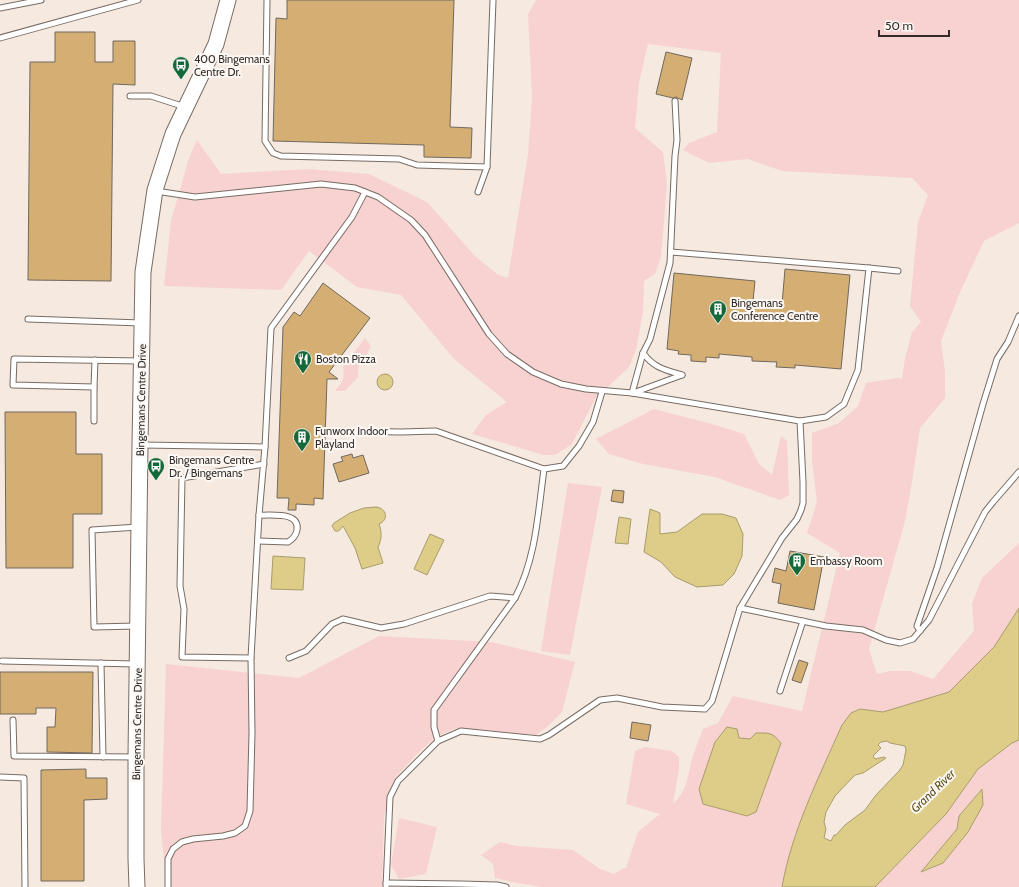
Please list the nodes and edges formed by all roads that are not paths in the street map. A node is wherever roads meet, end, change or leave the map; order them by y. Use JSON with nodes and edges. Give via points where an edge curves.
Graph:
{"nodes":[{"id":1,"x":41,"y":0,"type":"edge"},
{"id":2,"x":138,"y":0,"type":"edge"},
{"id":3,"x":228,"y":0,"type":"edge"},
{"id":4,"x":267,"y":0,"type":"edge"},
{"id":5,"x":493,"y":0,"type":"edge"},
{"id":6,"x":0,"y":8,"type":"edge"},
{"id":7,"x":0,"y":38,"type":"edge"},
{"id":8,"x":130,"y":96,"type":"dead end"},
{"id":9,"x":675,"y":101,"type":"dead end"},
{"id":10,"x":186,"y":107,"type":"junction"},
{"id":11,"x":487,"y":166,"type":"junction"},
{"id":12,"x":155,"y":190,"type":"junction"},
{"id":13,"x":365,"y":192,"type":"junction"},
{"id":14,"x":478,"y":192,"type":"dead end"},
{"id":15,"x":671,"y":252,"type":"junction"},
{"id":16,"x":869,"y":268,"type":"junction"},
{"id":17,"x":898,"y":271,"type":"dead end"},
{"id":18,"x":1019,"y":316,"type":"edge"},
{"id":19,"x":28,"y":319,"type":"dead end"},
{"id":20,"x":142,"y":323,"type":"junction"},
{"id":21,"x":642,"y":353,"type":"junction"},
{"id":22,"x":95,"y":360,"type":"junction"},
{"id":23,"x":141,"y":361,"type":"junction"},
{"id":24,"x":94,"y":387,"type":"junction"},
{"id":25,"x":602,"y":392,"type":"junction"},
{"id":26,"x":632,"y":393,"type":"junction"},
{"id":27,"x":94,"y":421,"type":"dead end"},
{"id":28,"x":800,"y":421,"type":"junction"},
{"id":29,"x":340,"y":431,"type":"dead end"},
{"id":30,"x":140,"y":445,"type":"junction"},
{"id":31,"x":265,"y":447,"type":"junction"},
{"id":32,"x":264,"y":464,"type":"junction"},
{"id":33,"x":544,"y":469,"type":"junction"},
{"id":34,"x":1019,"y":472,"type":"edge"},
{"id":35,"x":259,"y":515,"type":"junction"},
{"id":36,"x":139,"y":527,"type":"junction"},
{"id":37,"x":258,"y":541,"type":"junction"},
{"id":38,"x":515,"y":598,"type":"junction"},
{"id":39,"x":740,"y":608,"type":"junction"},
{"id":40,"x":803,"y":621,"type":"junction"},
{"id":41,"x":138,"y":626,"type":"junction"},
{"id":42,"x":920,"y":631,"type":"junction"},
{"id":43,"x":251,"y":658,"type":"junction"},
{"id":44,"x":289,"y":658,"type":"dead end"},
{"id":45,"x":2,"y":661,"type":"dead end"},
{"id":46,"x":102,"y":663,"type":"junction"},
{"id":47,"x":138,"y":664,"type":"junction"},
{"id":48,"x":780,"y":691,"type":"dead end"},
{"id":49,"x":13,"y":720,"type":"dead end"},
{"id":50,"x":438,"y":741,"type":"junction"},
{"id":51,"x":103,"y":757,"type":"junction"},
{"id":52,"x":136,"y":757,"type":"junction"},
{"id":53,"x":0,"y":777,"type":"edge"},
{"id":54,"x":386,"y":885,"type":"edge"},
{"id":55,"x":25,"y":887,"type":"edge"},
{"id":56,"x":137,"y":887,"type":"edge"},
{"id":57,"x":168,"y":887,"type":"edge"},
{"id":58,"x":506,"y":887,"type":"edge"}],
"edges":[{"from":1,"to":6,"type":"lane"},
{"from":2,"to":7,"type":"lane"},
{"from":3,"to":10,"type":"main road","name":"Bingemans Centre Drive","via":[[216,44]]},
{"from":4,"to":11,"type":"lane","via":[[265,141],[272,153],[281,156],[399,159],[417,165]]},
{"from":5,"to":11,"type":"lane"},
{"from":8,"to":10,"type":"lane","via":[[151,96]]},
{"from":9,"to":15,"type":"lane","via":[[677,140]]},
{"from":10,"to":12,"type":"main road","name":"Bingemans Centre Drive"},
{"from":11,"to":14,"type":"lane"},
{"from":12,"to":13,"type":"lane","via":[[195,197],[321,184],[355,188]]},
{"from":12,"to":20,"type":"main road","name":"Bingemans Centre Drive","via":[[143,272]]},
{"from":13,"to":25,"type":"lane","via":[[378,197],[411,220],[425,235],[489,334],[507,354],[533,372],[561,384]]},
{"from":13,"to":31,"type":"lane","via":[[352,216],[270,328]]},
{"from":15,"to":16,"type":"lane"},
{"from":15,"to":21,"type":"lane","via":[[650,339]]},
{"from":16,"to":17,"type":"lane"},
{"from":16,"to":28,"type":"lane","via":[[858,370],[844,404],[826,417]]},
{"from":18,"to":42,"type":"lane","via":[[998,359],[986,396],[937,568],[917,626]]},
{"from":19,"to":20,"type":"lane"},
{"from":20,"to":23,"type":"main road","name":"Bingemans Centre Drive"},
{"from":21,"to":26,"type":"lane"},
{"from":21,"to":26,"type":"lane","via":[[649,362],[658,367],[682,375]]},
{"from":22,"to":23,"type":"lane"},
{"from":22,"to":24,"type":"lane"},
{"from":22,"to":24,"type":"lane","via":[[14,360],[14,385]]},
{"from":23,"to":30,"type":"main road","name":"Bingemans Centre Drive"},
{"from":24,"to":27,"type":"lane"},
{"from":25,"to":26,"type":"lane"},
{"from":25,"to":33,"type":"lane","via":[[593,422],[563,466]]},
{"from":26,"to":28,"type":"lane"},
{"from":28,"to":39,"type":"lane","via":[[803,482],[801,510]]},
{"from":29,"to":33,"type":"lane","via":[[436,431]]},
{"from":30,"to":31,"type":"lane"},
{"from":30,"to":36,"type":"main road","name":"Bingemans Centre Drive"},
{"from":31,"to":32,"type":"lane"},
{"from":32,"to":35,"type":"lane"},
{"from":32,"to":43,"type":"lane","via":[[182,478],[182,657]]},
{"from":33,"to":38,"type":"lane","via":[[533,550],[523,583]]},
{"from":34,"to":42,"type":"lane","via":[[985,512],[930,620]]},
{"from":35,"to":37,"type":"lane"},
{"from":35,"to":37,"type":"lane","via":[[289,516],[294,518],[297,529],[296,534],[288,542]]},
{"from":36,"to":41,"type":"main road","name":"Bingemans Centre Drive"},
{"from":36,"to":41,"type":"lane","via":[[92,530],[94,627]]},
{"from":37,"to":43,"type":"lane"},
{"from":38,"to":44,"type":"lane","via":[[490,596],[404,624],[381,628],[343,619],[332,624],[306,651]]},
{"from":38,"to":50,"type":"lane","via":[[434,710],[434,726]]},
{"from":39,"to":40,"type":"lane"},
{"from":39,"to":50,"type":"lane","via":[[712,701],[705,709],[662,707],[617,698],[600,700],[540,739],[461,731]]},
{"from":40,"to":42,"type":"lane","via":[[863,630],[900,643],[913,639]]},
{"from":40,"to":48,"type":"lane"},
{"from":41,"to":47,"type":"main road","name":"Bingemans Centre Drive"},
{"from":43,"to":57,"type":"lane","via":[[250,811],[245,826],[235,833],[182,842],[173,849],[168,859]]},
{"from":45,"to":46,"type":"lane"},
{"from":46,"to":47,"type":"lane"},
{"from":46,"to":51,"type":"lane"},
{"from":47,"to":52,"type":"main road","name":"Bingemans Centre Drive"},
{"from":49,"to":51,"type":"lane","via":[[14,756]]},
{"from":50,"to":54,"type":"lane","via":[[398,781],[390,797]]},
{"from":51,"to":52,"type":"lane"},
{"from":52,"to":56,"type":"main road","name":"Bingemans Centre Drive"},
{"from":53,"to":55,"type":"lane","via":[[24,778]]},
{"from":54,"to":58,"type":"lane","via":[[462,884]]}]}
